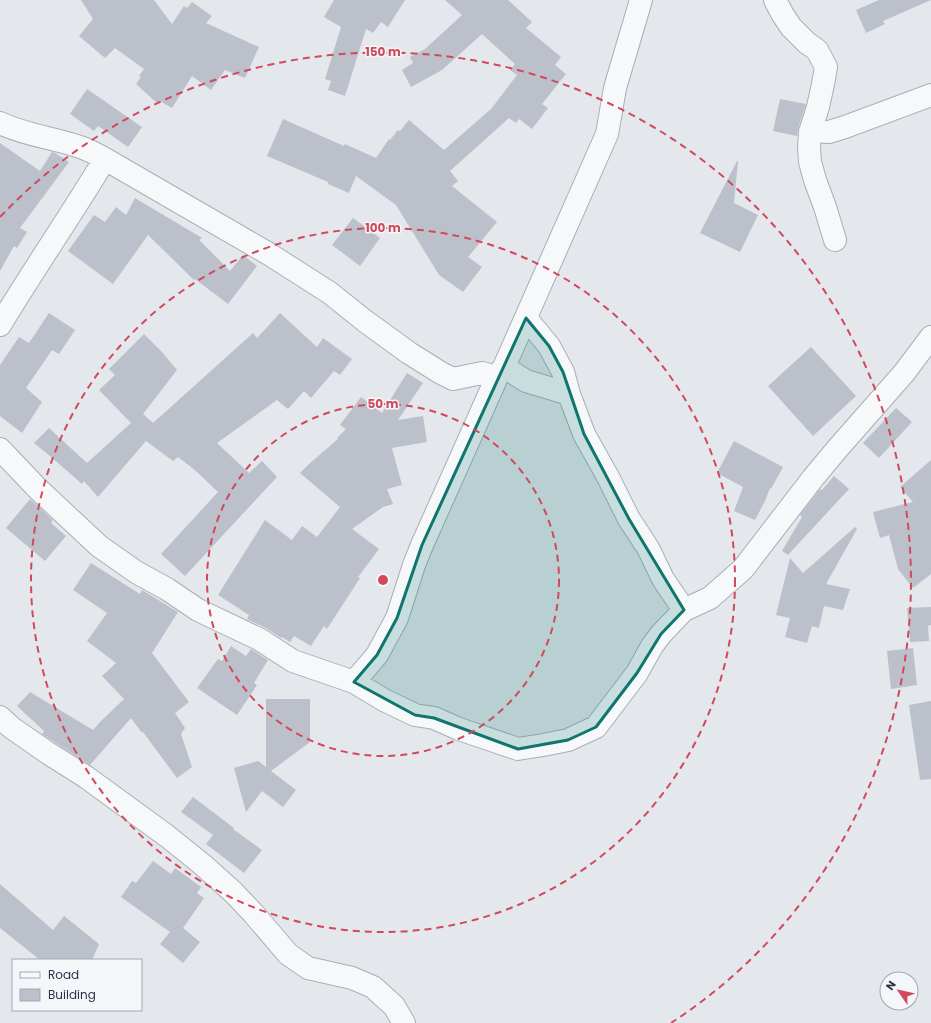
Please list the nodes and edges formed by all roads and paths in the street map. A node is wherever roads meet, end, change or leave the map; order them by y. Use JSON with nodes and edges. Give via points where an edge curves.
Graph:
{"nodes":[{"id":1,"x":641,"y":0,"type":"edge"},
{"id":2,"x":775,"y":0,"type":"edge"},
{"id":3,"x":931,"y":94,"type":"edge"},
{"id":4,"x":0,"y":123,"type":"edge"},
{"id":5,"x":810,"y":132,"type":"junction"},
{"id":6,"x":105,"y":159,"type":"junction"},
{"id":7,"x":835,"y":240,"type":"dead end"},
{"id":8,"x":526,"y":318,"type":"junction"},
{"id":9,"x":0,"y":325,"type":"edge"},
{"id":10,"x":931,"y":337,"type":"edge"},
{"id":11,"x":501,"y":372,"type":"junction"},
{"id":12,"x":569,"y":394,"type":"junction"},
{"id":13,"x":0,"y":449,"type":"edge"},
{"id":14,"x":684,"y":610,"type":"junction"},
{"id":15,"x":354,"y":682,"type":"junction"},
{"id":16,"x":0,"y":717,"type":"edge"},
{"id":17,"x":404,"y":1023,"type":"edge"}],
"edges":[{"from":1,"to":8,"type":"street","via":[[615,88],[607,134]]},
{"from":2,"to":5,"type":"street","via":[[791,27],[817,50],[826,67],[822,92]]},
{"from":3,"to":5,"type":"street","via":[[846,127],[829,132]]},
{"from":4,"to":6,"type":"street","via":[[30,135],[84,148]]},
{"from":5,"to":7,"type":"street","via":[[812,168]]},
{"from":6,"to":9,"type":"street"},
{"from":6,"to":11,"type":"street","via":[[269,254],[330,293],[408,353],[440,373],[453,379],[482,372]]},
{"from":8,"to":11,"type":"street"},
{"from":8,"to":12,"type":"street","via":[[549,346],[563,372]]},
{"from":10,"to":14,"type":"street","via":[[904,373],[813,478],[743,569],[710,598]]},
{"from":11,"to":12,"type":"street"},
{"from":11,"to":15,"type":"street","via":[[422,545],[397,618],[377,654]]},
{"from":12,"to":14,"type":"street","via":[[584,434],[628,519]]},
{"from":13,"to":15,"type":"street","via":[[99,546],[136,572],[198,610],[259,639],[293,661]]},
{"from":14,"to":15,"type":"street","via":[[652,646],[637,673],[596,726],[568,740],[518,749],[434,718],[415,715]]},
{"from":16,"to":17,"type":"street","via":[[197,860],[243,902],[288,954],[308,968],[352,978],[373,987],[394,1006]]}]}
